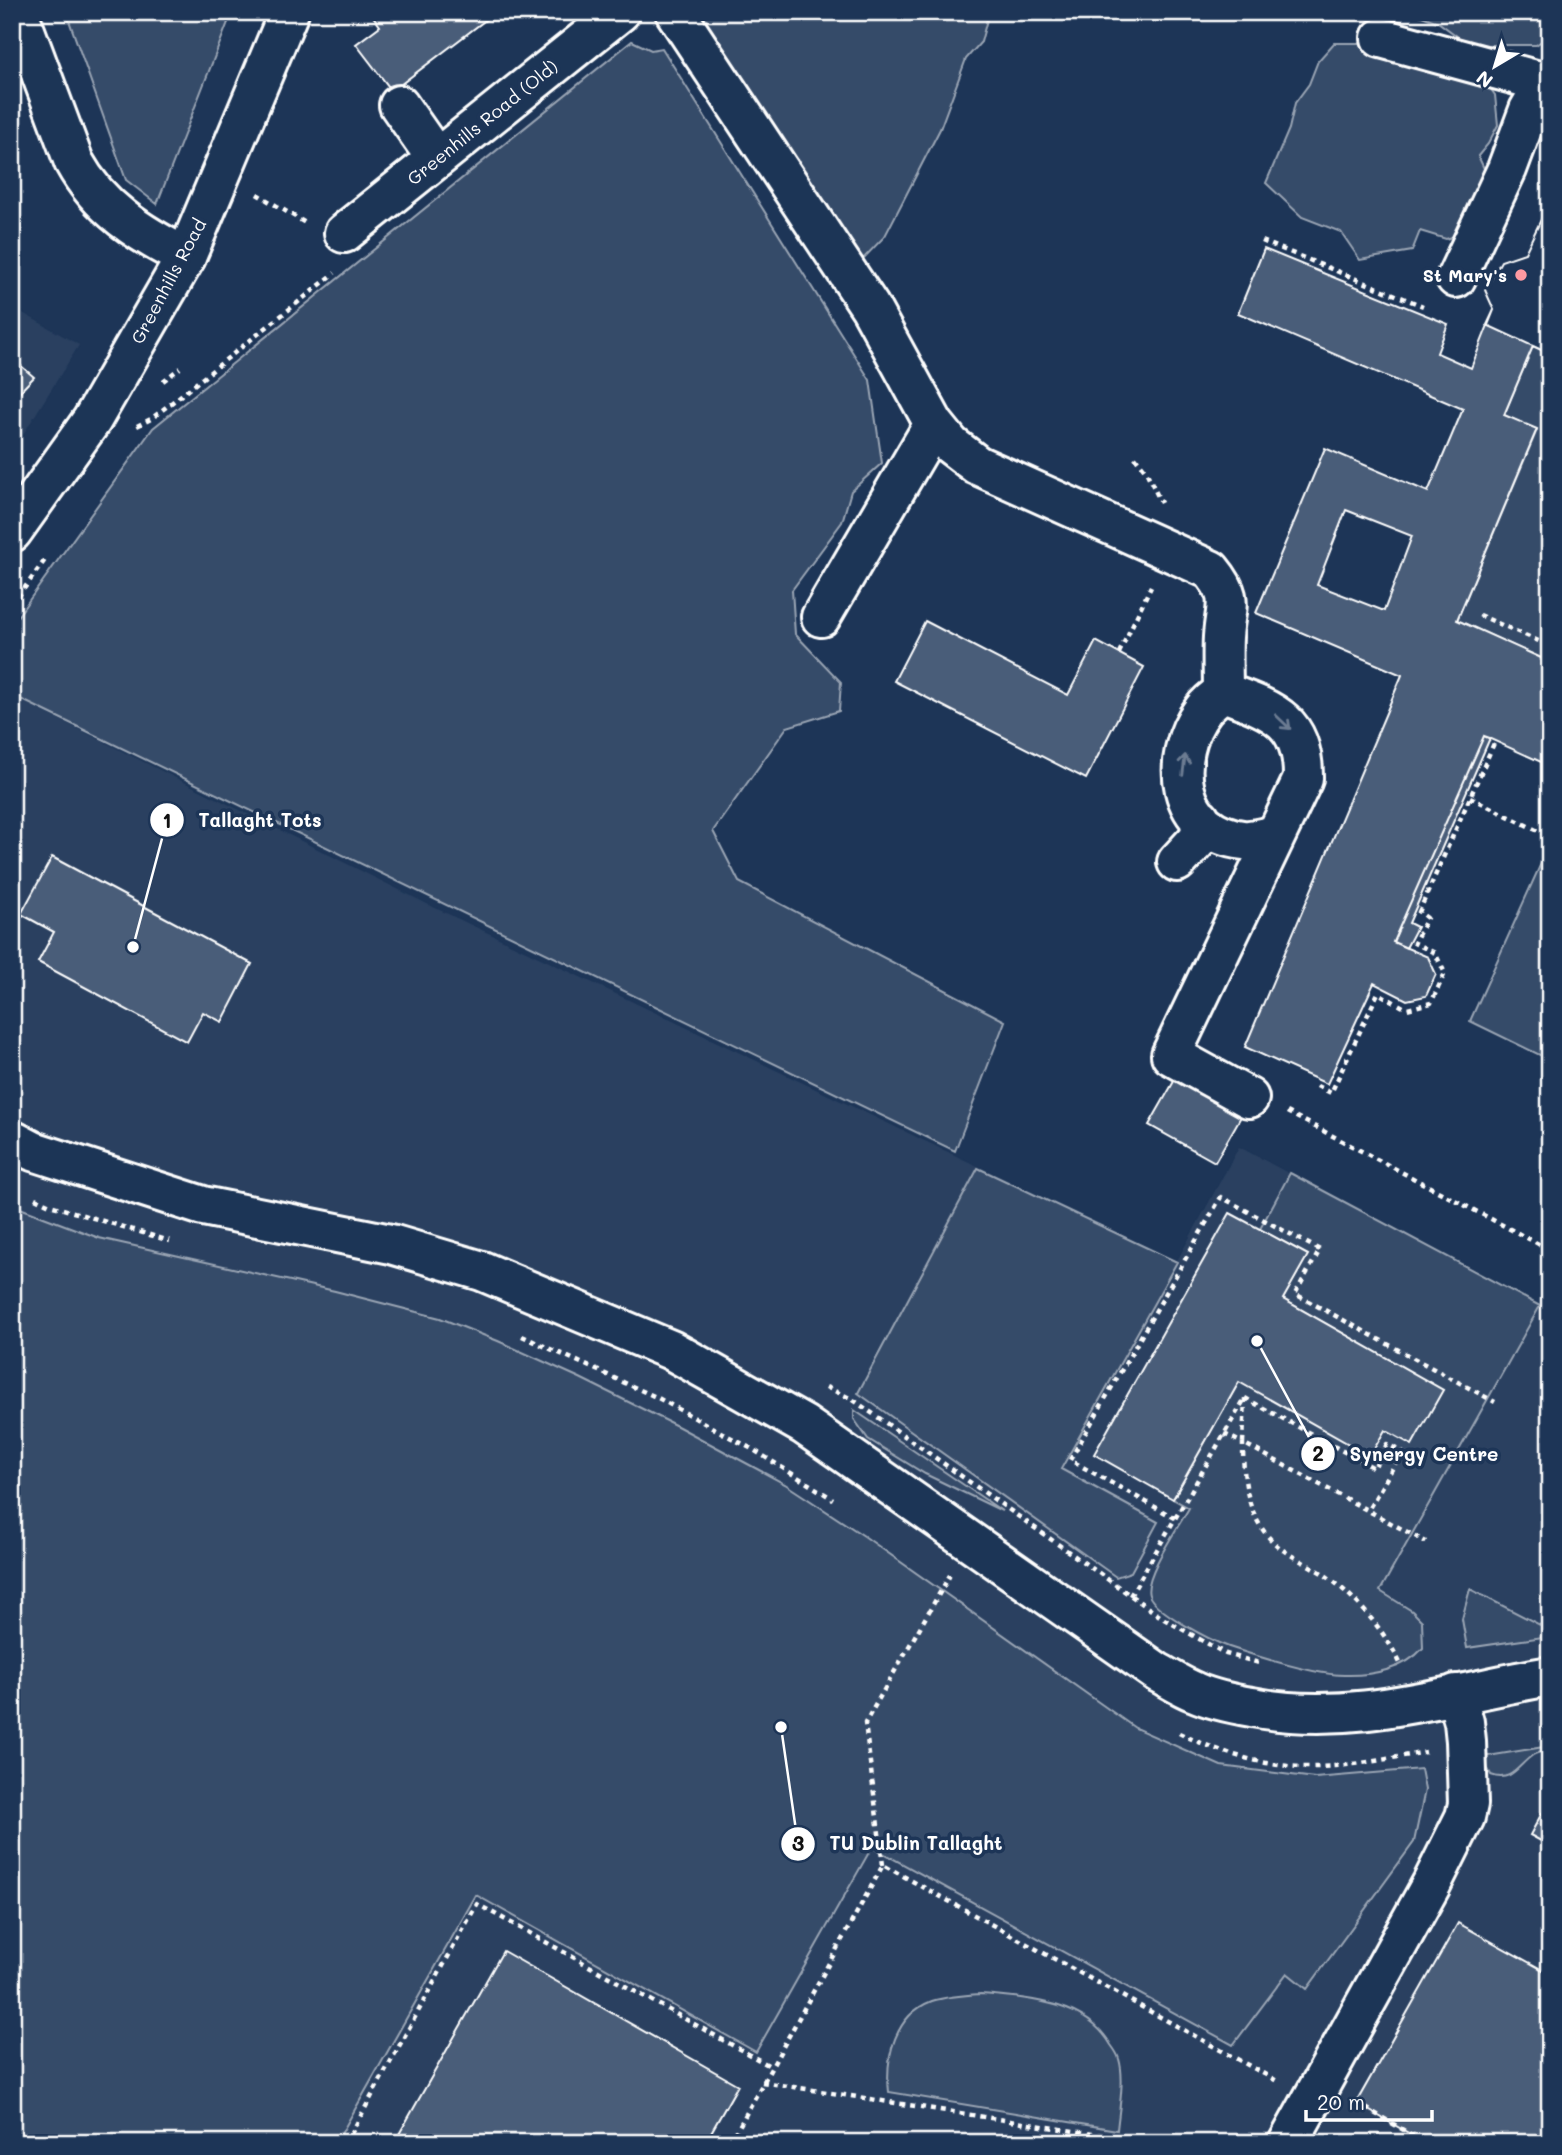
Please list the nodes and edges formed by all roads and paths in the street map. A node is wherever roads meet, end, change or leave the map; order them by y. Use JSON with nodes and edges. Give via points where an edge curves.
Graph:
{"nodes":[{"id":1,"x":18,"y":12,"type":"edge"},
{"id":2,"x":289,"y":12,"type":"edge"},
{"id":3,"x":620,"y":12,"type":"edge"},
{"id":4,"x":675,"y":12,"type":"edge"},
{"id":5,"x":1381,"y":38,"type":"dead end"},
{"id":6,"x":1547,"y":83,"type":"edge"},
{"id":7,"x":399,"y":105,"type":"dead end"},
{"id":8,"x":436,"y":158,"type":"junction"},
{"id":9,"x":250,"y":190,"type":"dead end"},
{"id":10,"x":1262,"y":241,"type":"dead end"},
{"id":11,"x":345,"y":249,"type":"junction"},
{"id":12,"x":186,"y":257,"type":"junction"},
{"id":13,"x":1457,"y":278,"type":"dead end"},
{"id":14,"x":1423,"y":306,"type":"dead end"},
{"id":15,"x":180,"y":368,"type":"dead end"},
{"id":16,"x":163,"y":382,"type":"dead end"},
{"id":17,"x":933,"y":424,"type":"junction"},
{"id":18,"x":138,"y":425,"type":"dead end"},
{"id":19,"x":1135,"y":457,"type":"dead end"},
{"id":20,"x":1165,"y":513,"type":"dead end"},
{"id":21,"x":12,"y":532,"type":"edge"},
{"id":22,"x":1155,"y":579,"type":"dead end"},
{"id":23,"x":1479,"y":615,"type":"dead end"},
{"id":24,"x":821,"y":617,"type":"dead end"},
{"id":25,"x":1550,"y":646,"type":"edge"},
{"id":26,"x":1119,"y":653,"type":"dead end"},
{"id":27,"x":1223,"y":692,"type":"junction"},
{"id":28,"x":1496,"y":741,"type":"dead end"},
{"id":29,"x":1470,"y":797,"type":"junction"},
{"id":30,"x":1200,"y":818,"type":"junction"},
{"id":31,"x":1276,"y":835,"type":"junction"},
{"id":32,"x":1550,"y":837,"type":"edge"},
{"id":33,"x":1177,"y":862,"type":"dead end"},
{"id":34,"x":1317,"y":1086,"type":"dead end"},
{"id":35,"x":1266,"y":1102,"type":"joint"},
{"id":36,"x":12,"y":1140,"type":"edge"},
{"id":37,"x":25,"y":1193,"type":"dead end"},
{"id":38,"x":172,"y":1242,"type":"dead end"},
{"id":39,"x":1550,"y":1250,"type":"edge"},
{"id":40,"x":518,"y":1334,"type":"dead end"},
{"id":41,"x":826,"y":1387,"type":"dead end"},
{"id":42,"x":1245,"y":1398,"type":"junction"},
{"id":43,"x":1495,"y":1402,"type":"dead end"},
{"id":44,"x":1224,"y":1434,"type":"junction"},
{"id":45,"x":1243,"y":1443,"type":"junction"},
{"id":46,"x":833,"y":1500,"type":"dead end"},
{"id":47,"x":1368,"y":1510,"type":"junction"},
{"id":48,"x":1175,"y":1518,"type":"junction"},
{"id":49,"x":971,"y":1542,"type":"junction"},
{"id":50,"x":1426,"y":1542,"type":"dead end"},
{"id":51,"x":948,"y":1578,"type":"junction"},
{"id":52,"x":958,"y":1586,"type":"dead end"},
{"id":53,"x":1130,"y":1596,"type":"junction"},
{"id":54,"x":1269,"y":1666,"type":"dead end"},
{"id":55,"x":1405,"y":1673,"type":"dead end"},
{"id":56,"x":1550,"y":1676,"type":"edge"},
{"id":57,"x":1456,"y":1694,"type":"junction"},
{"id":58,"x":1168,"y":1728,"type":"dead end"},
{"id":59,"x":1437,"y":1750,"type":"dead end"},
{"id":60,"x":1542,"y":1813,"type":"dead end"},
{"id":61,"x":1550,"y":1818,"type":"edge"},
{"id":62,"x":883,"y":1865,"type":"junction"},
{"id":63,"x":770,"y":2066,"type":"junction"},
{"id":64,"x":762,"y":2082,"type":"junction"},
{"id":65,"x":1287,"y":2086,"type":"dead end"},
{"id":66,"x":1363,"y":2091,"type":"dead end"},
{"id":67,"x":346,"y":2143,"type":"edge"},
{"id":68,"x":730,"y":2143,"type":"edge"},
{"id":69,"x":1150,"y":2143,"type":"edge"},
{"id":70,"x":1288,"y":2143,"type":"edge"},
{"id":71,"x":1426,"y":2143,"type":"edge"}],
"edges":[{"from":1,"to":12,"type":"street","via":[[85,184],[134,228]]},
{"from":2,"to":12,"type":"street","name":"Greenhills Road"},
{"from":3,"to":8,"type":"street","name":"Greenhills Road (Old)"},
{"from":4,"to":17,"type":"street","via":[[870,307]]},
{"from":5,"to":6,"type":"street"},
{"from":6,"to":13,"type":"street","via":[[1529,110]]},
{"from":7,"to":8,"type":"street"},
{"from":8,"to":11,"type":"street","name":"Greenhills Road (Old)"},
{"from":9,"to":11,"type":"path","via":[[307,224],[316,217]]},
{"from":10,"to":14,"type":"path"},
{"from":11,"to":18,"type":"path","via":[[151,419]]},
{"from":12,"to":21,"type":"street","name":"Greenhills Road","via":[[92,420]]},
{"from":15,"to":16,"type":"path"},
{"from":17,"to":24,"type":"street"},
{"from":17,"to":27,"type":"street","via":[[977,465],[1211,570],[1224,590],[1228,611],[1223,633]]},
{"from":19,"to":20,"type":"path"},
{"from":22,"to":26,"type":"path"},
{"from":23,"to":25,"type":"path"},
{"from":30,"to":27,"type":"street","one_way":true,"via":[[1188,806],[1181,773],[1187,739],[1203,709]]},
{"from":27,"to":31,"type":"street","one_way":true,"via":[[1261,706],[1296,736],[1303,779]]},
{"from":28,"to":29,"type":"path"},
{"from":29,"to":32,"type":"path"},
{"from":29,"to":34,"type":"path","via":[[1419,912],[1427,918],[1414,943],[1435,953],[1445,973],[1431,1003],[1407,1009],[1378,993],[1331,1093]]},
{"from":30,"to":31,"type":"street","via":[[1217,834],[1246,841]]},
{"from":30,"to":33,"type":"street","via":[[1201,836]]},
{"from":31,"to":35,"type":"street","via":[[1171,1055]]},
{"from":35,"to":39,"type":"path"},
{"from":36,"to":49,"type":"street","via":[[33,1152],[203,1206],[391,1244],[482,1271],[658,1345],[804,1426]]},
{"from":37,"to":38,"type":"path"},
{"from":40,"to":46,"type":"path","via":[[658,1398]]},
{"from":41,"to":53,"type":"path","via":[[852,1399]]},
{"from":42,"to":44,"type":"path"},
{"from":42,"to":45,"type":"path"},
{"from":42,"to":47,"type":"path","via":[[1374,1468],[1387,1444],[1402,1452]]},
{"from":43,"to":48,"type":"path","via":[[1296,1294],[1320,1250],[1221,1197],[1070,1460]]},
{"from":44,"to":45,"type":"path"},
{"from":44,"to":48,"type":"path"},
{"from":45,"to":47,"type":"path"},
{"from":45,"to":55,"type":"path","via":[[1246,1493],[1265,1533],[1351,1598],[1391,1643]]},
{"from":47,"to":50,"type":"path"},
{"from":48,"to":53,"type":"path"},
{"from":49,"to":51,"type":"path"},
{"from":49,"to":57,"type":"street","via":[[1157,1672],[1197,1693],[1280,1713],[1316,1715],[1356,1713]]},
{"from":51,"to":52,"type":"path"},
{"from":51,"to":62,"type":"path","via":[[865,1723]]},
{"from":53,"to":54,"type":"path","via":[[1208,1645]]},
{"from":56,"to":57,"type":"street"},
{"from":57,"to":70,"type":"street","via":[[1466,1741],[1465,1817]]},
{"from":58,"to":59,"type":"path","via":[[1249,1759],[1302,1767]]},
{"from":60,"to":61,"type":"path"},
{"from":62,"to":63,"type":"path"},
{"from":62,"to":65,"type":"path"},
{"from":63,"to":64,"type":"path"},
{"from":63,"to":67,"type":"path","via":[[477,1904]]},
{"from":64,"to":68,"type":"path"},
{"from":64,"to":69,"type":"path"},
{"from":66,"to":71,"type":"path","via":[[1356,2103]]}]}
